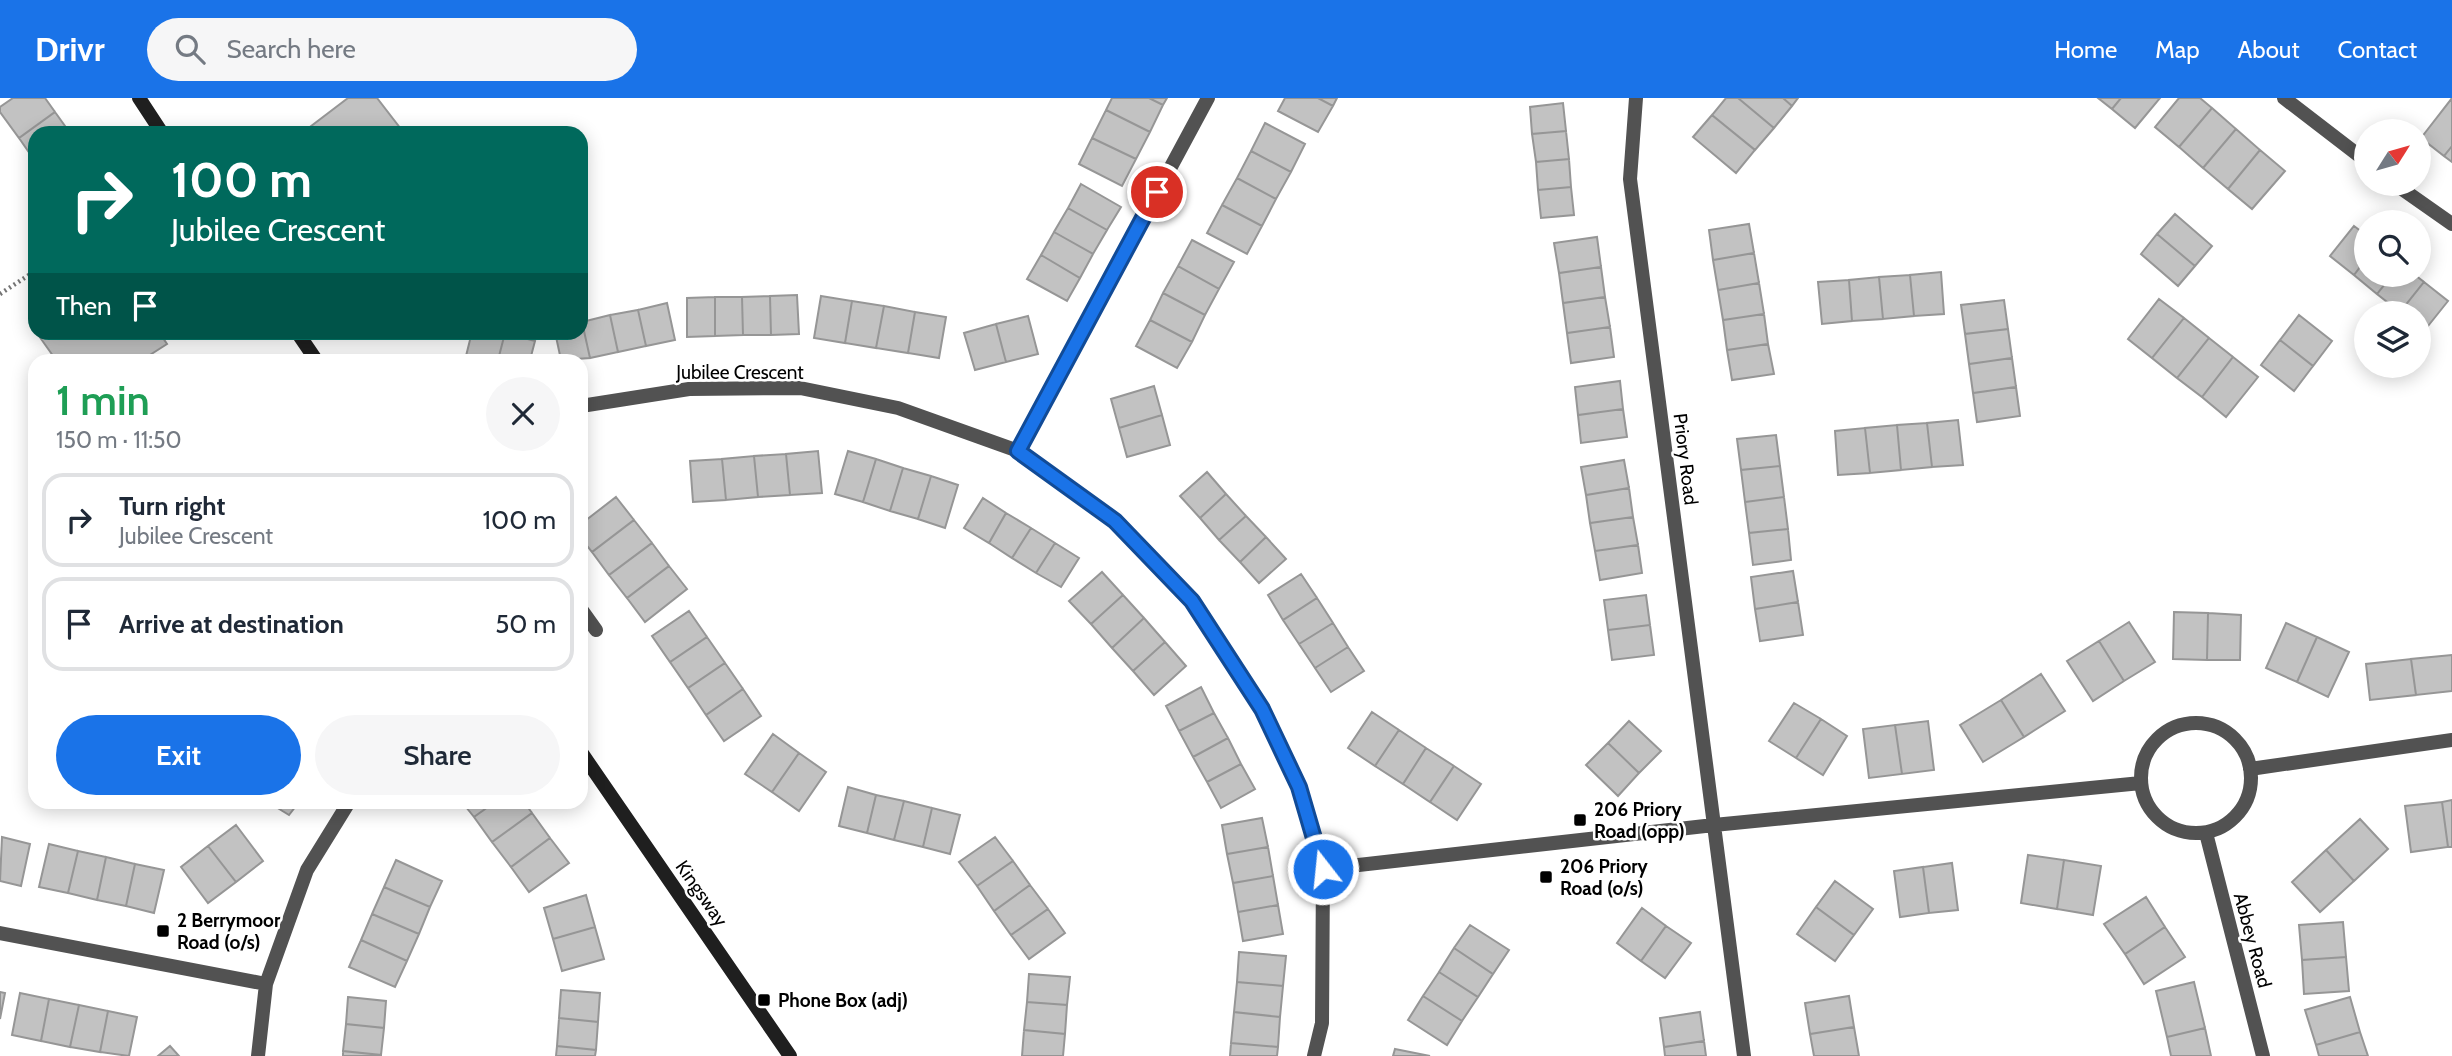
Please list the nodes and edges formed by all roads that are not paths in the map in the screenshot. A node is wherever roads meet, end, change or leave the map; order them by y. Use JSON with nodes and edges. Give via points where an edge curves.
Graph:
{"nodes":[{"id":1,"x":139,"y":98,"type":"edge"},
{"id":2,"x":1208,"y":98,"type":"edge"},
{"id":3,"x":1636,"y":98,"type":"edge"},
{"id":4,"x":2284,"y":98,"type":"edge"},
{"id":5,"x":157,"y":126,"type":"edge"},
{"id":6,"x":2354,"y":152,"type":"edge"},
{"id":7,"x":2413,"y":196,"type":"edge"},
{"id":8,"x":2452,"y":223,"type":"edge"},
{"id":9,"x":588,"y":405,"type":"edge"},
{"id":10,"x":1018,"y":451,"type":"junction"},
{"id":11,"x":588,"y":619,"type":"edge"},
{"id":12,"x":596,"y":630,"type":"dead end"},
{"id":13,"x":2452,"y":740,"type":"edge"},
{"id":14,"x":588,"y":762,"type":"edge"},
{"id":15,"x":2250,"y":769,"type":"junction"},
{"id":16,"x":2141,"y":783,"type":"junction"},
{"id":17,"x":345,"y":809,"type":"edge"},
{"id":18,"x":1714,"y":825,"type":"junction"},
{"id":19,"x":2206,"y":833,"type":"junction"},
{"id":20,"x":1323,"y":869,"type":"junction"},
{"id":21,"x":0,"y":933,"type":"edge"},
{"id":22,"x":266,"y":984,"type":"junction"},
{"id":23,"x":258,"y":1056,"type":"edge"},
{"id":24,"x":790,"y":1056,"type":"edge"},
{"id":25,"x":1314,"y":1056,"type":"edge"},
{"id":26,"x":1744,"y":1056,"type":"edge"},
{"id":27,"x":2263,"y":1056,"type":"edge"}],
"edges":[{"from":1,"to":5,"type":"street"},
{"from":2,"to":10,"type":"street"},
{"from":3,"to":18,"type":"street","name":"Priory Road","via":[[1630,179]]},
{"from":4,"to":6,"type":"street"},
{"from":7,"to":8,"type":"street"},
{"from":9,"to":10,"type":"street","name":"Jubilee Crescent","via":[[689,388],[800,388],[898,408]]},
{"from":10,"to":20,"type":"street","name":"Jubilee Crescent","via":[[1115,521],[1192,601],[1262,709],[1299,787]]},
{"from":11,"to":12,"type":"street"},
{"from":13,"to":15,"type":"street"},
{"from":14,"to":24,"type":"street","name":"Kingsway"},
{"from":15,"to":16,"type":"street","via":[[2233,737],[2212,725],[2188,724],[2165,732],[2149,749]]},
{"from":15,"to":19,"type":"street","via":[[2251,783],[2241,810]]},
{"from":16,"to":18,"type":"street"},
{"from":16,"to":19,"type":"street","via":[[2143,796],[2158,818],[2180,832]]},
{"from":17,"to":22,"type":"street","via":[[307,870]]},
{"from":18,"to":20,"type":"street"},
{"from":18,"to":26,"type":"street","name":"Priory Road"},
{"from":19,"to":27,"type":"street","name":"Abbey Road"},
{"from":20,"to":25,"type":"street","name":"Jubilee Crescent","via":[[1322,1023]]},
{"from":21,"to":22,"type":"street"},
{"from":22,"to":23,"type":"street"}]}
